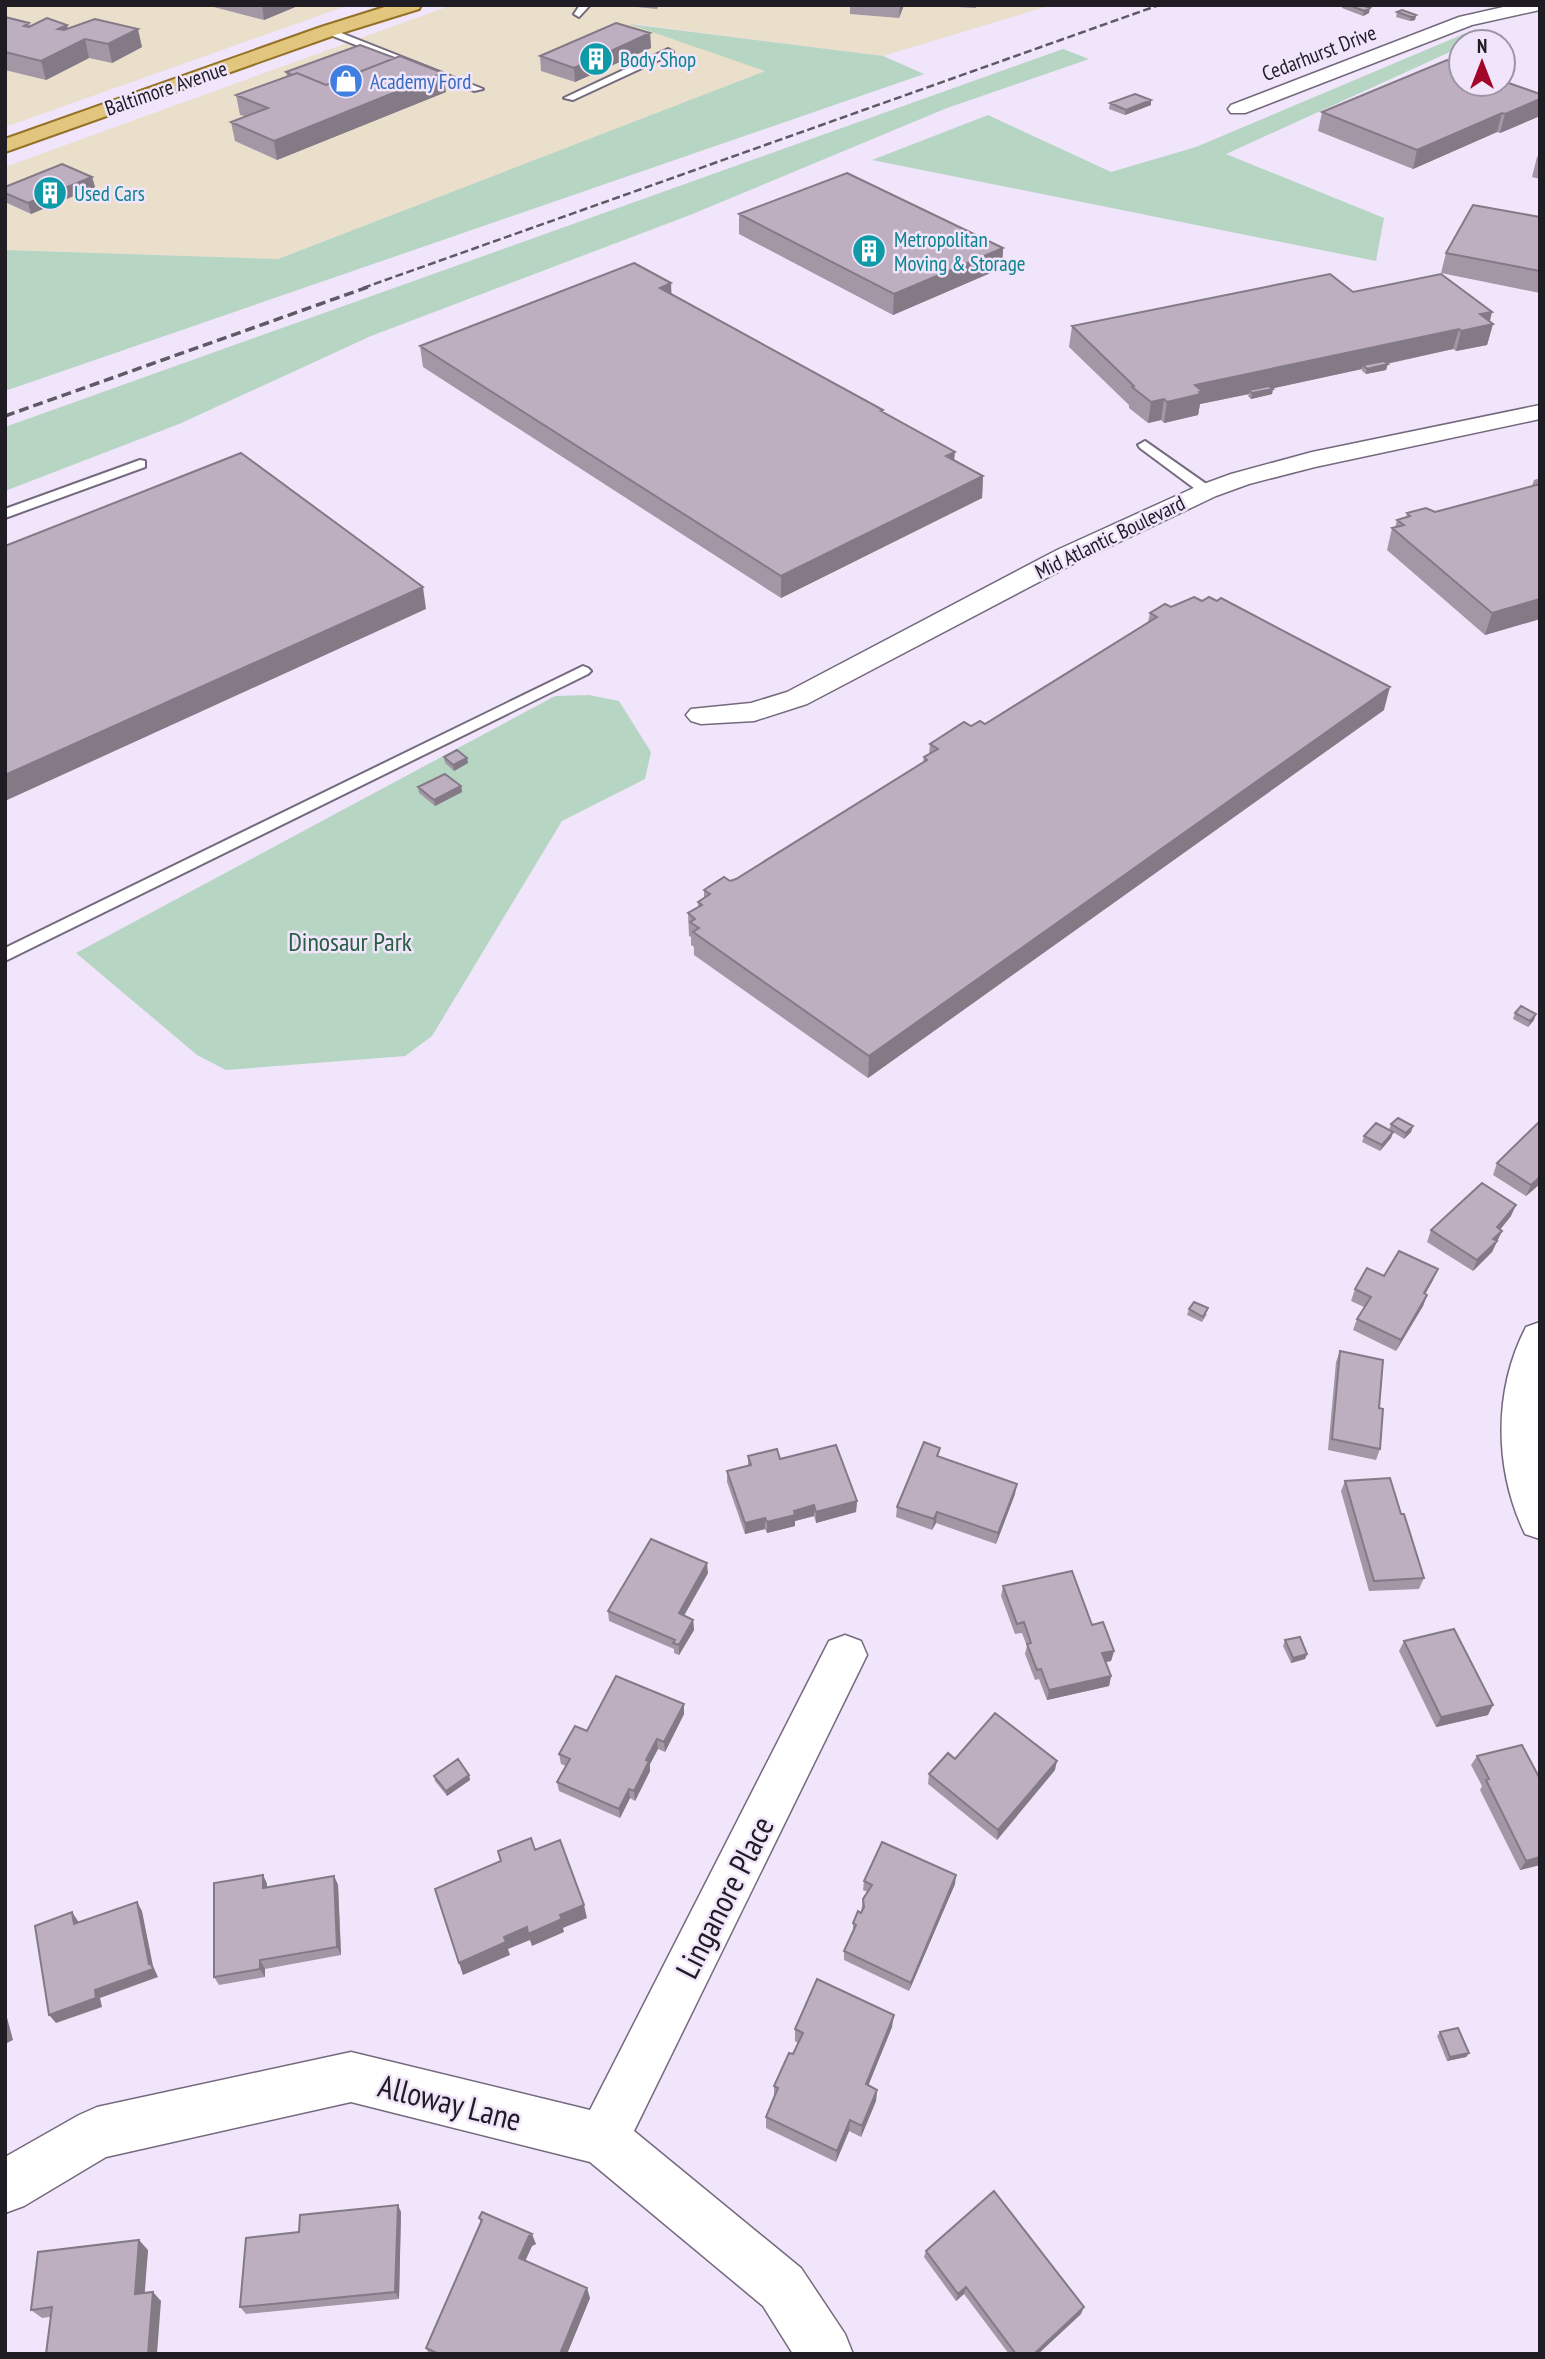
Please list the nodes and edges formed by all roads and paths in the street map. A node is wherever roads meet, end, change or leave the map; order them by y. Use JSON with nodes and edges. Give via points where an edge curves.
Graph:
{"nodes":[{"id":1,"x":389,"y":5,"type":"edge"},
{"id":2,"x":412,"y":5,"type":"edge"},
{"id":3,"x":1538,"y":5,"type":"edge"},
{"id":4,"x":328,"y":31,"type":"junction"},
{"id":5,"x":668,"y":52,"type":"dead end"},
{"id":6,"x":478,"y":89,"type":"dead end"},
{"id":7,"x":569,"y":98,"type":"dead end"},
{"id":8,"x":1238,"y":109,"type":"dead end"},
{"id":9,"x":5,"y":146,"type":"edge"},
{"id":10,"x":1540,"y":411,"type":"edge"},
{"id":11,"x":1145,"y":445,"type":"dead end"},
{"id":12,"x":140,"y":464,"type":"dead end"},
{"id":13,"x":1207,"y":491,"type":"junction"},
{"id":14,"x":5,"y":514,"type":"edge"},
{"id":15,"x":583,"y":671,"type":"dead end"},
{"id":16,"x":701,"y":715,"type":"dead end"},
{"id":17,"x":5,"y":955,"type":"edge"},
{"id":18,"x":1540,"y":1338,"type":"edge"},
{"id":19,"x":1540,"y":1521,"type":"edge"},
{"id":20,"x":845,"y":1655,"type":"dead end"},
{"id":21,"x":603,"y":2139,"type":"junction"},
{"id":22,"x":5,"y":2187,"type":"edge"},
{"id":23,"x":825,"y":2354,"type":"edge"}],
"edges":[{"from":1,"to":4,"type":"main road","name":"Baltimore Avenue"},
{"from":2,"to":4,"type":"main road","name":"Baltimore Avenue"},
{"from":3,"to":8,"type":"street","name":"Cedarhurst Drive","via":[[1466,21]]},
{"from":4,"to":6,"type":"lane"},
{"from":4,"to":9,"type":"main road","name":"Baltimore Avenue"},
{"from":5,"to":7,"type":"lane"},
{"from":10,"to":13,"type":"street","name":"Mid Atlantic Boulevard","via":[[1312,460]]},
{"from":11,"to":13,"type":"lane"},
{"from":12,"to":14,"type":"lane"},
{"from":13,"to":16,"type":"street","name":"Mid Atlantic Boulevard","via":[[1067,556],[797,698],[754,712]]},
{"from":15,"to":17,"type":"lane"},
{"from":18,"to":19,"type":"street","via":[[1527,1364],[1520,1404],[1530,1493]]},
{"from":20,"to":21,"type":"street","name":"Linganore Place"},
{"from":21,"to":22,"type":"street","name":"Alloway Lane","via":[[351,2077],[97,2133]]},
{"from":21,"to":23,"type":"street","name":"Alloway Lane","via":[[782,2287]]}]}
